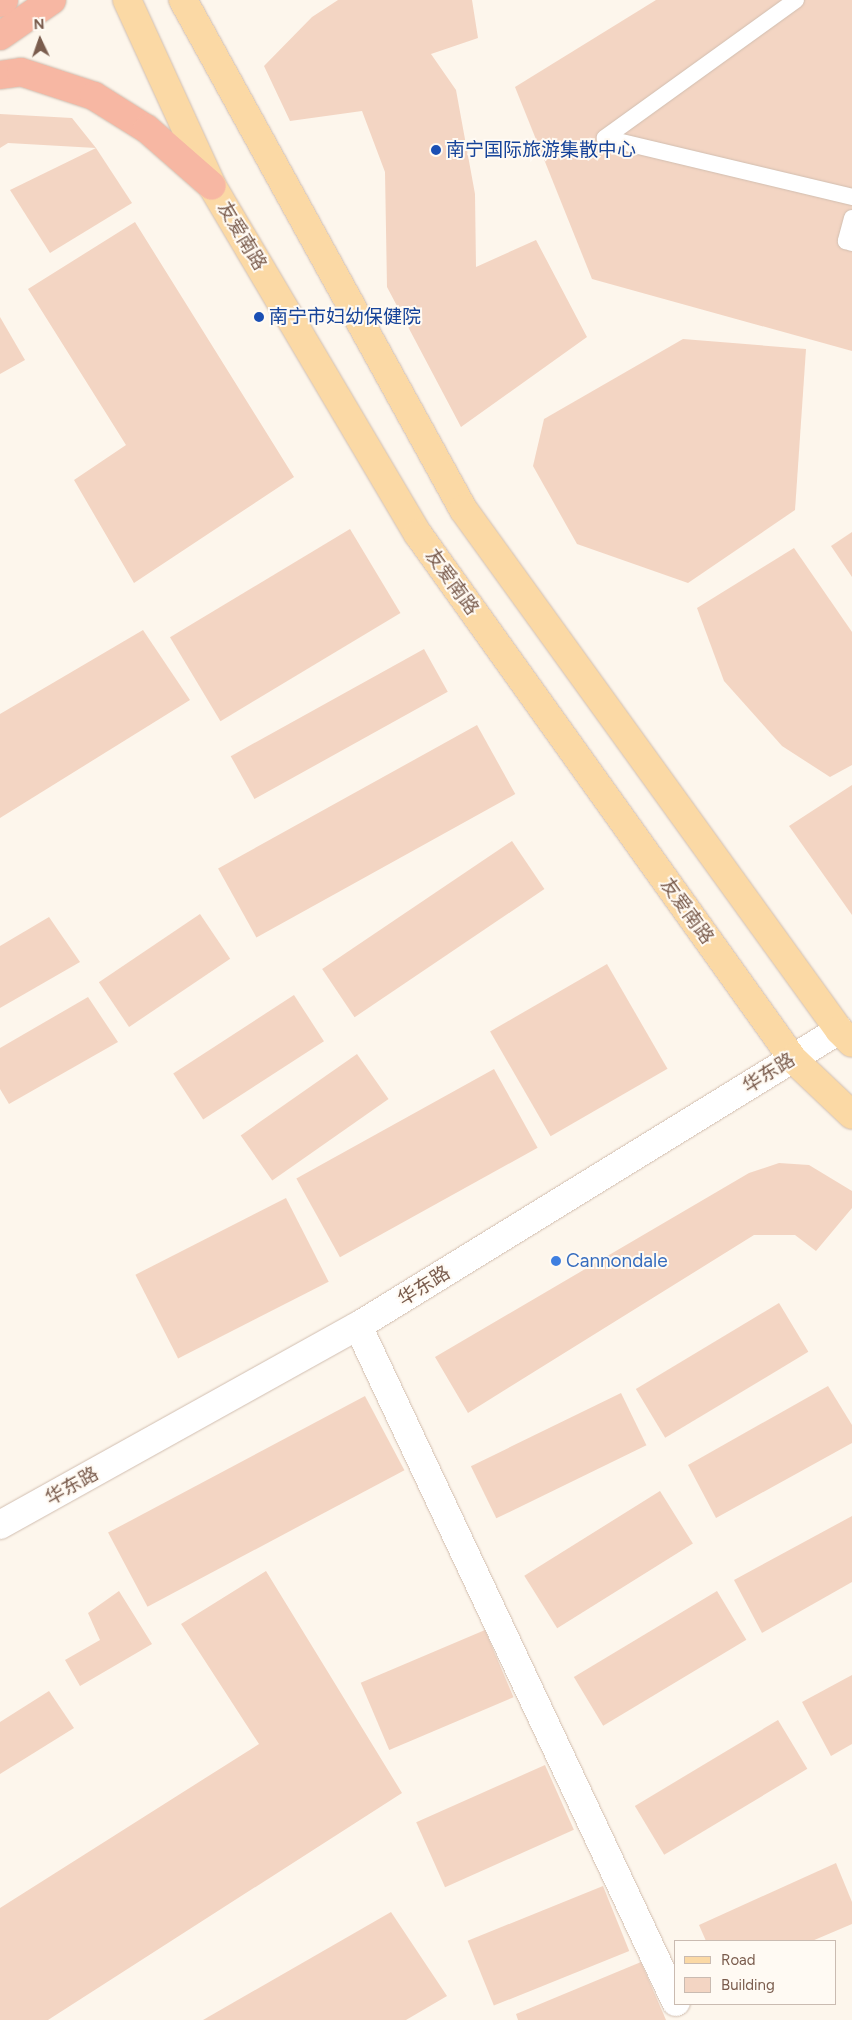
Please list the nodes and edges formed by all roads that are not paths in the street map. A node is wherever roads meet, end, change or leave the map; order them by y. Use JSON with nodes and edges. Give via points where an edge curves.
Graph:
{"nodes":[{"id":1,"x":4,"y":0,"type":"edge"},
{"id":2,"x":52,"y":0,"type":"edge"},
{"id":3,"x":127,"y":0,"type":"edge"},
{"id":4,"x":183,"y":0,"type":"edge"},
{"id":5,"x":796,"y":0,"type":"edge"},
{"id":6,"x":0,"y":3,"type":"edge"},
{"id":7,"x":0,"y":36,"type":"edge"},
{"id":8,"x":0,"y":75,"type":"edge"},
{"id":9,"x":212,"y":186,"type":"junction"},
{"id":10,"x":852,"y":197,"type":"edge"},
{"id":11,"x":852,"y":218,"type":"edge"},
{"id":12,"x":852,"y":242,"type":"edge"},
{"id":13,"x":848,"y":1032,"type":"edge"},
{"id":14,"x":793,"y":1059,"type":"junction"},
{"id":15,"x":852,"y":1115,"type":"edge"},
{"id":16,"x":358,"y":1326,"type":"junction"},
{"id":17,"x":0,"y":1526,"type":"edge"},
{"id":18,"x":674,"y":1999,"type":"edge"},
{"id":19,"x":677,"y":2005,"type":"edge"},
{"id":20,"x":684,"y":2020,"type":"edge"}],
"edges":[{"from":1,"to":6,"type":"highway"},
{"from":2,"to":7,"type":"highway"},
{"from":3,"to":9,"type":"main road","name":"友爱南路"},
{"from":4,"to":13,"type":"main road","via":[[463,509]]},
{"from":5,"to":10,"type":"lane","via":[[605,138]]},
{"from":8,"to":9,"type":"highway","via":[[21,72],[94,96],[148,129]]},
{"from":9,"to":14,"type":"main road","name":"友爱南路","via":[[418,534]]},
{"from":11,"to":12,"type":"lane","via":[[846,241]]},
{"from":13,"to":14,"type":"street","name":"华东路"},
{"from":14,"to":15,"type":"main road","name":"友爱南路"},
{"from":14,"to":16,"type":"street","name":"华东路"},
{"from":16,"to":17,"type":"street","name":"华东路"},
{"from":16,"to":18,"type":"street"},
{"from":19,"to":20,"type":"street"}]}
